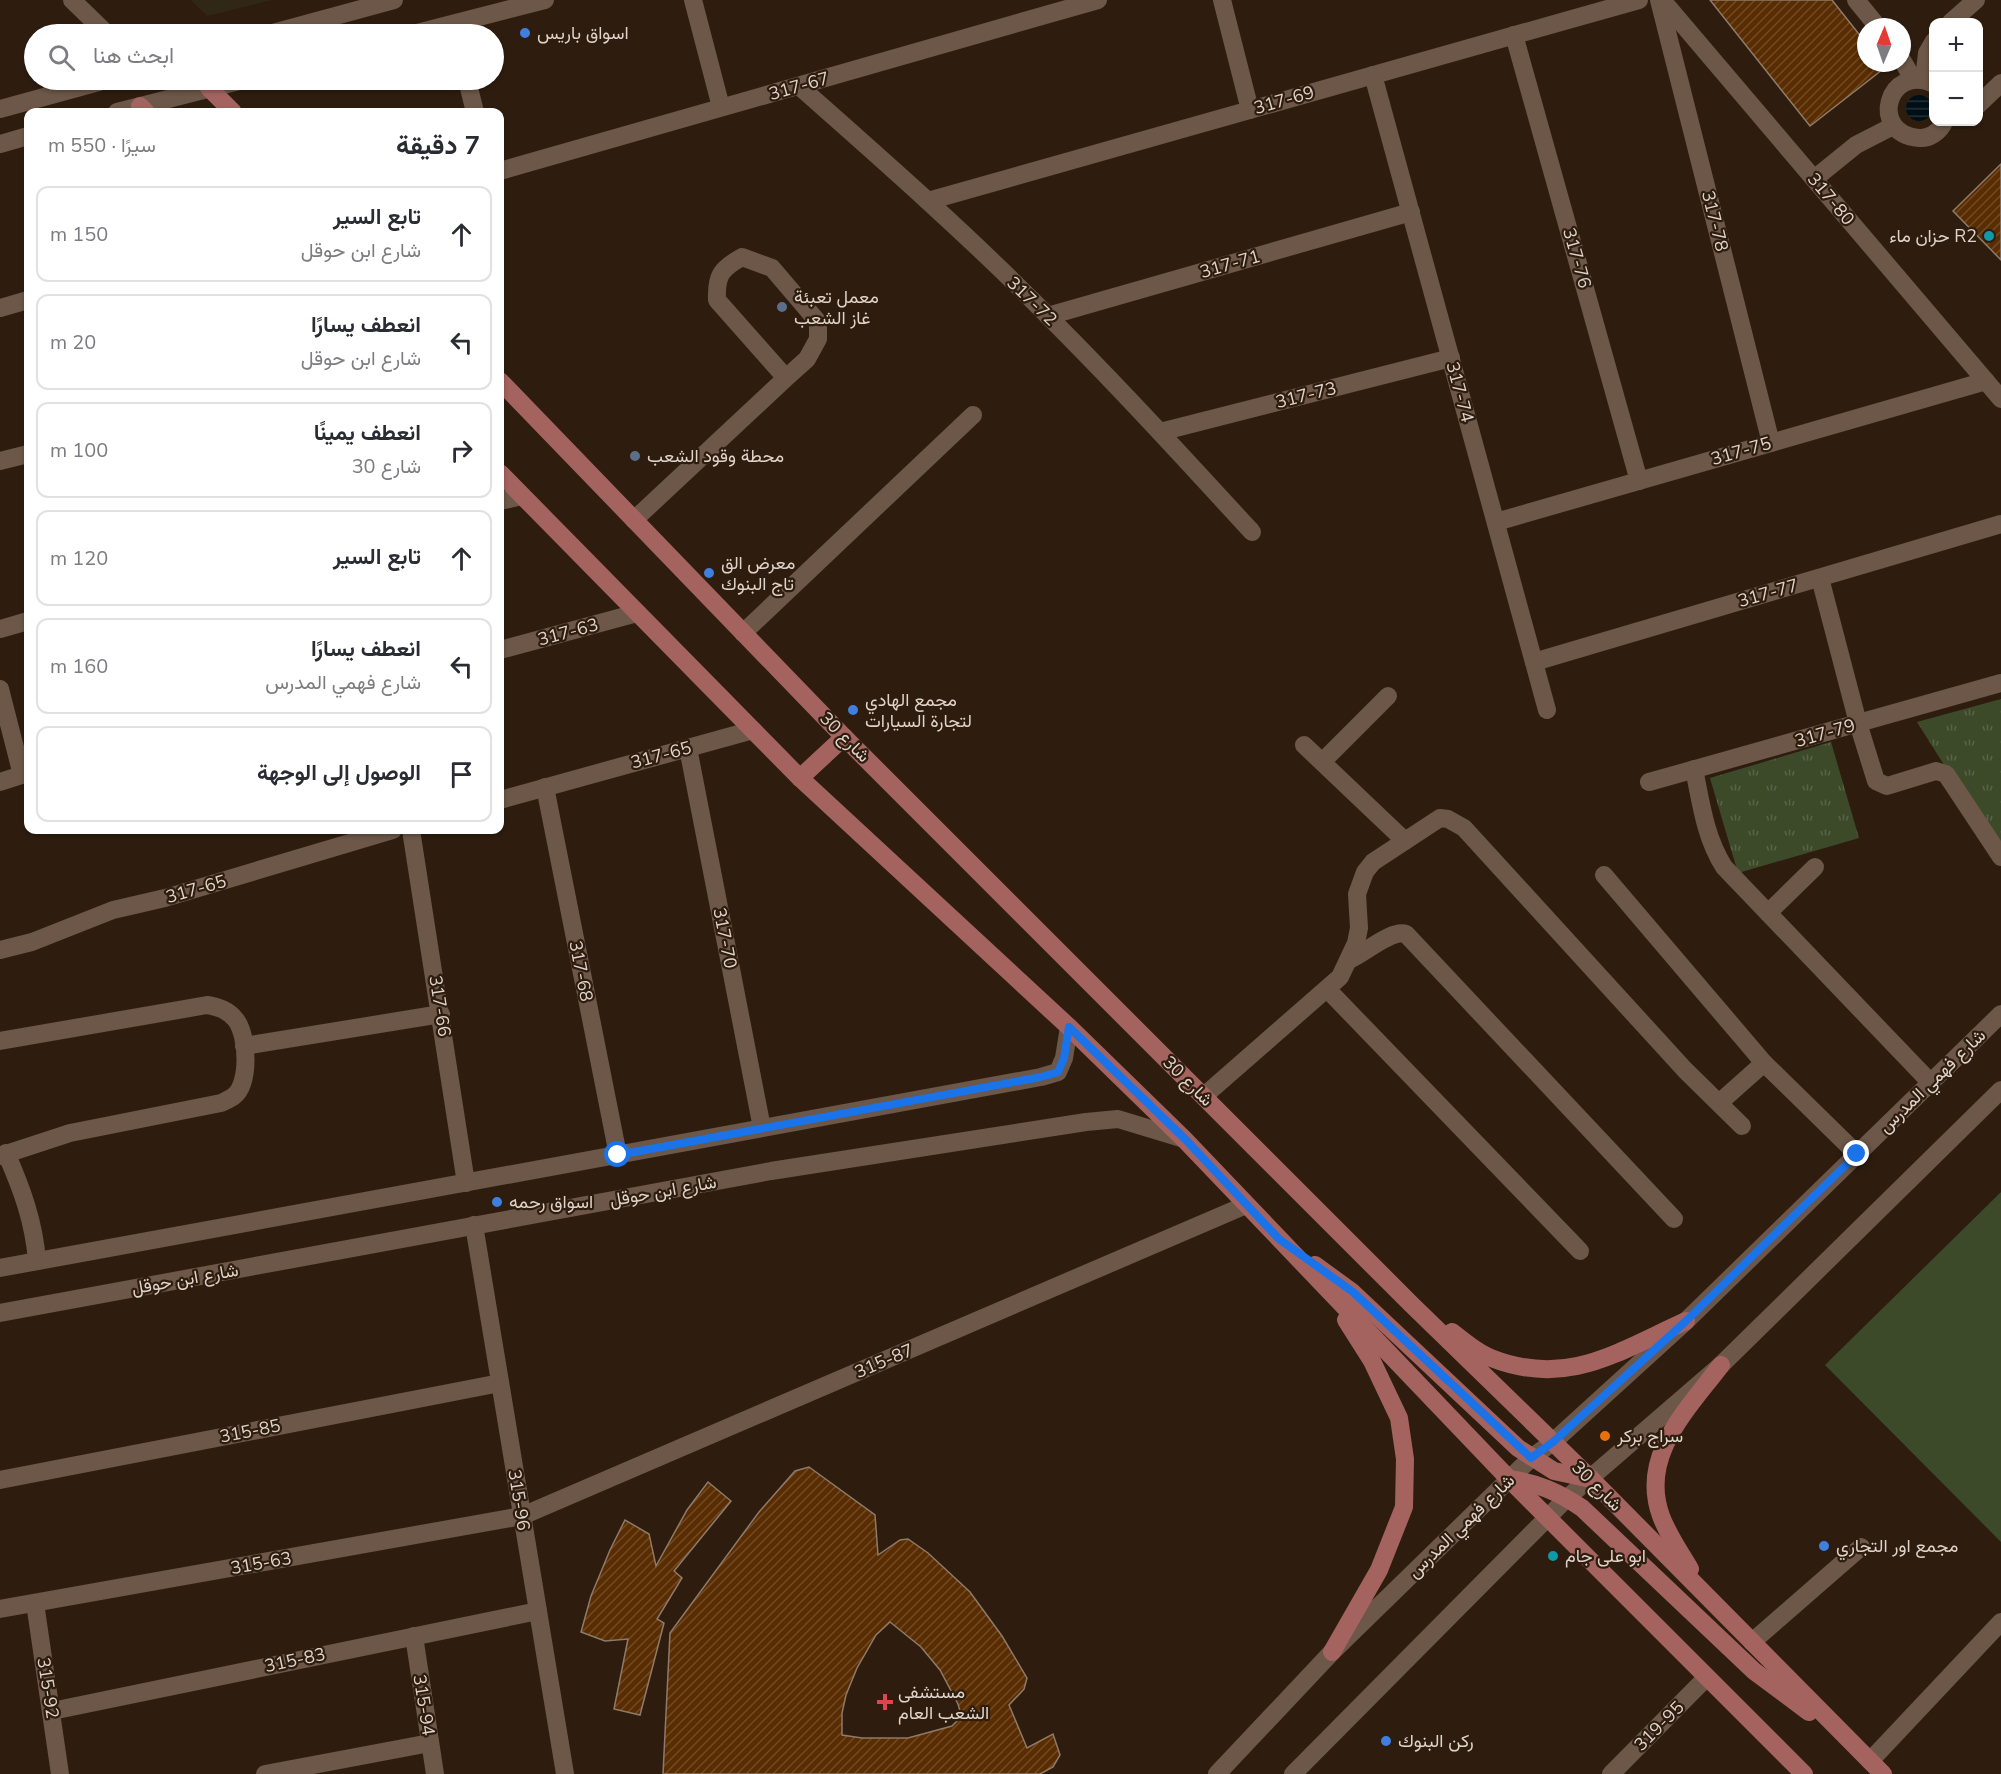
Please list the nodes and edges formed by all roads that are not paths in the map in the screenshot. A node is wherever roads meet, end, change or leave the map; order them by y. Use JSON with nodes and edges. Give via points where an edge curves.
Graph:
{"nodes":[{"id":1,"x":72,"y":0,"type":"edge"},
{"id":2,"x":394,"y":0,"type":"edge"},
{"id":3,"x":545,"y":0,"type":"edge"},
{"id":4,"x":693,"y":0,"type":"edge"},
{"id":5,"x":1098,"y":0,"type":"edge"},
{"id":6,"x":1222,"y":0,"type":"edge"},
{"id":7,"x":1640,"y":0,"type":"edge"},
{"id":8,"x":1660,"y":0,"type":"edge"},
{"id":9,"x":1856,"y":0,"type":"edge"},
{"id":10,"x":1976,"y":0,"type":"edge"},
{"id":11,"x":1043,"y":8,"type":"edge"},
{"id":12,"x":1871,"y":18,"type":"edge"},
{"id":13,"x":1956,"y":18,"type":"edge"},
{"id":14,"x":96,"y":24,"type":"edge"},
{"id":15,"x":306,"y":24,"type":"edge"},
{"id":16,"x":470,"y":24,"type":"edge"},
{"id":17,"x":1515,"y":35,"type":"junction"},
{"id":18,"x":1929,"y":50,"type":"edge"},
{"id":19,"x":1911,"y":69,"type":"edge"},
{"id":20,"x":1373,"y":75,"type":"junction"},
{"id":21,"x":1923,"y":80,"type":"edge"},
{"id":22,"x":2001,"y":83,"type":"edge"},
{"id":23,"x":799,"y":86,"type":"junction"},
{"id":24,"x":69,"y":90,"type":"edge"},
{"id":25,"x":203,"y":90,"type":"edge"},
{"id":26,"x":211,"y":90,"type":"edge"},
{"id":27,"x":470,"y":90,"type":"edge"},
{"id":28,"x":1983,"y":100,"type":"edge"},
{"id":29,"x":721,"y":107,"type":"junction"},
{"id":30,"x":146,"y":108,"type":"edge"},
{"id":31,"x":229,"y":108,"type":"edge"},
{"id":32,"x":474,"y":108,"type":"edge"},
{"id":33,"x":0,"y":109,"type":"edge"},
{"id":34,"x":1250,"y":110,"type":"junction"},
{"id":35,"x":1893,"y":126,"type":"junction"},
{"id":36,"x":1942,"y":126,"type":"edge"},
{"id":37,"x":24,"y":137,"type":"edge"},
{"id":38,"x":0,"y":144,"type":"edge"},
{"id":39,"x":504,"y":170,"type":"edge"},
{"id":40,"x":1814,"y":179,"type":"junction"},
{"id":41,"x":928,"y":201,"type":"junction"},
{"id":42,"x":1411,"y":212,"type":"junction"},
{"id":43,"x":24,"y":301,"type":"edge"},
{"id":44,"x":0,"y":308,"type":"edge"},
{"id":45,"x":1048,"y":316,"type":"junction"},
{"id":46,"x":1451,"y":358,"type":"junction"},
{"id":47,"x":786,"y":378,"type":"junction"},
{"id":48,"x":1986,"y":381,"type":"junction"},
{"id":49,"x":504,"y":385,"type":"edge"},
{"id":50,"x":2001,"y":399,"type":"edge"},
{"id":51,"x":973,"y":415,"type":"dead end"},
{"id":52,"x":1160,"y":432,"type":"junction"},
{"id":53,"x":1771,"y":443,"type":"junction"},
{"id":54,"x":24,"y":455,"type":"edge"},
{"id":55,"x":0,"y":461,"type":"edge"},
{"id":56,"x":504,"y":477,"type":"edge"},
{"id":57,"x":1639,"y":481,"type":"junction"},
{"id":58,"x":522,"y":496,"type":"junction"},
{"id":59,"x":504,"y":500,"type":"edge"},
{"id":60,"x":634,"y":520,"type":"junction"},
{"id":61,"x":1496,"y":522,"type":"junction"},
{"id":62,"x":2001,"y":524,"type":"edge"},
{"id":63,"x":1252,"y":532,"type":"dead end"},
{"id":64,"x":1820,"y":578,"type":"junction"},
{"id":65,"x":637,"y":613,"type":"junction"},
{"id":66,"x":24,"y":622,"type":"edge"},
{"id":67,"x":0,"y":629,"type":"edge"},
{"id":68,"x":743,"y":633,"type":"junction"},
{"id":69,"x":504,"y":649,"type":"edge"},
{"id":70,"x":1534,"y":662,"type":"junction"},
{"id":71,"x":2001,"y":683,"type":"edge"},
{"id":72,"x":0,"y":689,"type":"edge"},
{"id":73,"x":1388,"y":696,"type":"dead end"},
{"id":74,"x":1547,"y":710,"type":"dead end"},
{"id":75,"x":1858,"y":723,"type":"junction"},
{"id":76,"x":753,"y":730,"type":"junction"},
{"id":77,"x":844,"y":737,"type":"junction"},
{"id":78,"x":1304,"y":745,"type":"dead end"},
{"id":79,"x":688,"y":748,"type":"junction"},
{"id":80,"x":1322,"y":762,"type":"junction"},
{"id":81,"x":1694,"y":769,"type":"junction"},
{"id":82,"x":24,"y":771,"type":"edge"},
{"id":83,"x":24,"y":774,"type":"edge"},
{"id":84,"x":800,"y":778,"type":"junction"},
{"id":85,"x":0,"y":782,"type":"edge"},
{"id":86,"x":1649,"y":782,"type":"dead end"},
{"id":87,"x":545,"y":787,"type":"junction"},
{"id":88,"x":504,"y":799,"type":"edge"},
{"id":89,"x":380,"y":834,"type":"edge"},
{"id":90,"x":412,"y":834,"type":"edge"},
{"id":91,"x":1405,"y":841,"type":"junction"},
{"id":92,"x":2001,"y":857,"type":"edge"},
{"id":93,"x":1815,"y":867,"type":"dead end"},
{"id":94,"x":1604,"y":875,"type":"dead end"},
{"id":95,"x":1768,"y":914,"type":"junction"},
{"id":96,"x":0,"y":950,"type":"edge"},
{"id":97,"x":1349,"y":960,"type":"junction"},
{"id":98,"x":1328,"y":990,"type":"junction"},
{"id":99,"x":441,"y":1014,"type":"junction"},
{"id":100,"x":2001,"y":1014,"type":"edge"},
{"id":101,"x":1069,"y":1027,"type":"junction"},
{"id":102,"x":0,"y":1041,"type":"edge"},
{"id":103,"x":244,"y":1047,"type":"junction"},
{"id":104,"x":1764,"y":1063,"type":"junction"},
{"id":105,"x":1931,"y":1083,"type":"junction"},
{"id":106,"x":2001,"y":1090,"type":"edge"},
{"id":107,"x":1204,"y":1096,"type":"junction"},
{"id":108,"x":1719,"y":1103,"type":"junction"},
{"id":109,"x":1742,"y":1125,"type":"dead end"},
{"id":110,"x":762,"y":1128,"type":"junction"},
{"id":111,"x":1185,"y":1139,"type":"junction"},
{"id":112,"x":1857,"y":1154,"type":"junction"},
{"id":113,"x":3,"y":1155,"type":"edge"},
{"id":114,"x":618,"y":1155,"type":"junction"},
{"id":115,"x":466,"y":1183,"type":"junction"},
{"id":116,"x":1246,"y":1205,"type":"junction"},
{"id":117,"x":1674,"y":1220,"type":"dead end"},
{"id":118,"x":474,"y":1225,"type":"junction"},
{"id":119,"x":1279,"y":1239,"type":"junction"},
{"id":120,"x":1580,"y":1251,"type":"dead end"},
{"id":121,"x":38,"y":1261,"type":"junction"},
{"id":122,"x":0,"y":1268,"type":"edge"},
{"id":123,"x":1326,"y":1288,"type":"junction"},
{"id":124,"x":1411,"y":1304,"type":"junction"},
{"id":125,"x":0,"y":1313,"type":"edge"},
{"id":126,"x":1686,"y":1321,"type":"junction"},
{"id":127,"x":1720,"y":1365,"type":"junction"},
{"id":128,"x":500,"y":1383,"type":"junction"},
{"id":129,"x":1553,"y":1442,"type":"junction"},
{"id":130,"x":1531,"y":1458,"type":"junction"},
{"id":131,"x":1509,"y":1479,"type":"junction"},
{"id":132,"x":1591,"y":1479,"type":"junction"},
{"id":133,"x":0,"y":1480,"type":"edge"},
{"id":134,"x":1567,"y":1498,"type":"junction"},
{"id":135,"x":522,"y":1516,"type":"junction"},
{"id":136,"x":1548,"y":1517,"type":"junction"},
{"id":137,"x":1861,"y":1547,"type":"dead end"},
{"id":138,"x":1705,"y":1594,"type":"junction"},
{"id":139,"x":35,"y":1603,"type":"junction"},
{"id":140,"x":0,"y":1609,"type":"edge"},
{"id":141,"x":538,"y":1611,"type":"junction"},
{"id":142,"x":2001,"y":1622,"type":"edge"},
{"id":143,"x":414,"y":1636,"type":"junction"},
{"id":144,"x":1752,"y":1642,"type":"junction"},
{"id":145,"x":1332,"y":1652,"type":"junction"},
{"id":146,"x":1706,"y":1678,"type":"junction"},
{"id":147,"x":52,"y":1710,"type":"junction"},
{"id":148,"x":430,"y":1743,"type":"junction"},
{"id":149,"x":1854,"y":1745,"type":"junction"},
{"id":150,"x":1870,"y":1761,"type":"junction"},
{"id":151,"x":60,"y":1774,"type":"edge"},
{"id":152,"x":265,"y":1774,"type":"edge"},
{"id":153,"x":435,"y":1774,"type":"edge"},
{"id":154,"x":565,"y":1774,"type":"edge"},
{"id":155,"x":1217,"y":1774,"type":"edge"},
{"id":156,"x":1293,"y":1774,"type":"edge"},
{"id":157,"x":1611,"y":1774,"type":"edge"},
{"id":158,"x":1804,"y":1774,"type":"edge"},
{"id":159,"x":1883,"y":1774,"type":"edge"}],
"edges":[{"from":1,"to":14,"type":"street"},
{"from":2,"to":15,"type":"street"},
{"from":3,"to":16,"type":"street"},
{"from":4,"to":29,"type":"street"},
{"from":5,"to":11,"type":"street","name":"317-67"},
{"from":6,"to":34,"type":"street"},
{"from":7,"to":17,"type":"street","name":"317-69"},
{"from":8,"to":40,"type":"street","name":"317-80"},
{"from":8,"to":53,"type":"street","name":"317-78"},
{"from":9,"to":12,"type":"street"},
{"from":10,"to":13,"type":"street"},
{"from":11,"to":23,"type":"street","name":"317-67"},
{"from":17,"to":20,"type":"street","name":"317-69"},
{"from":17,"to":57,"type":"street","name":"317-76"},
{"from":18,"to":21,"type":"street"},
{"from":19,"to":21,"type":"street"},
{"from":20,"to":34,"type":"street","name":"317-69"},
{"from":20,"to":42,"type":"street","name":"317-74"},
{"from":21,"to":35,"type":"street","via":[[1899,85],[1890,97],[1888,112]]},
{"from":22,"to":28,"type":"street"},
{"from":23,"to":29,"type":"street","name":"317-67"},
{"from":23,"to":41,"type":"street","name":"317-72"},
{"from":24,"to":33,"type":"street"},
{"from":25,"to":30,"type":"street"},
{"from":26,"to":31,"type":"main road"},
{"from":27,"to":32,"type":"street"},
{"from":29,"to":39,"type":"street","name":"317-67"},
{"from":34,"to":41,"type":"street","name":"317-69"},
{"from":35,"to":36,"type":"street","via":[[1907,137],[1925,138]]},
{"from":35,"to":40,"type":"street","via":[[1856,145]]},
{"from":37,"to":38,"type":"street"},
{"from":40,"to":48,"type":"street","name":"317-80"},
{"from":41,"to":45,"type":"street","name":"317-72"},
{"from":42,"to":45,"type":"street","name":"317-71"},
{"from":42,"to":46,"type":"street","name":"317-74"},
{"from":43,"to":44,"type":"street"},
{"from":45,"to":52,"type":"street","name":"317-72"},
{"from":46,"to":52,"type":"street","name":"317-73"},
{"from":46,"to":61,"type":"street","name":"317-74"},
{"from":47,"to":47,"type":"street","via":[[807,358],[818,339],[818,322],[772,268],[742,257],[727,266],[716,281],[717,300]]},
{"from":47,"to":60,"type":"street"},
{"from":48,"to":50,"type":"street","name":"317-80"},
{"from":48,"to":53,"type":"street","name":"317-75"},
{"from":49,"to":60,"type":"main road","name":"شارع 30"},
{"from":51,"to":68,"type":"street"},
{"from":52,"to":63,"type":"street","name":"317-72"},
{"from":53,"to":57,"type":"street","name":"317-75"},
{"from":54,"to":55,"type":"street"},
{"from":56,"to":58,"type":"main road"},
{"from":57,"to":61,"type":"street","name":"317-75"},
{"from":58,"to":59,"type":"street"},
{"from":58,"to":65,"type":"main road"},
{"from":60,"to":68,"type":"main road","name":"شارع 30"},
{"from":61,"to":70,"type":"street","name":"317-74"},
{"from":62,"to":64,"type":"street","name":"317-77"},
{"from":64,"to":70,"type":"street","name":"317-77"},
{"from":64,"to":75,"type":"street"},
{"from":65,"to":69,"type":"street","name":"317-63"},
{"from":65,"to":76,"type":"main road"},
{"from":66,"to":67,"type":"street"},
{"from":68,"to":77,"type":"main road","name":"شارع 30"},
{"from":70,"to":74,"type":"street","name":"317-74"},
{"from":71,"to":75,"type":"street","name":"317-79"},
{"from":72,"to":82,"type":"street"},
{"from":73,"to":80,"type":"street"},
{"from":75,"to":81,"type":"street","name":"317-79"},
{"from":75,"to":92,"type":"street","via":[[1876,781],[1887,786],[1936,771],[1947,774]]},
{"from":76,"to":79,"type":"street","name":"317-65"},
{"from":76,"to":84,"type":"main road"},
{"from":77,"to":84,"type":"main road"},
{"from":77,"to":107,"type":"main road","name":"شارع 30"},
{"from":78,"to":80,"type":"street"},
{"from":79,"to":87,"type":"street","name":"317-65"},
{"from":79,"to":110,"type":"street","name":"317-70"},
{"from":80,"to":91,"type":"street"},
{"from":81,"to":86,"type":"street","name":"317-79"},
{"from":81,"to":95,"type":"street","via":[[1713,850]]},
{"from":83,"to":85,"type":"street"},
{"from":84,"to":101,"type":"main road"},
{"from":87,"to":88,"type":"street","name":"317-65"},
{"from":87,"to":114,"type":"street","name":"317-68"},
{"from":89,"to":96,"type":"street","name":"317-65","via":[[113,910],[32,942]]},
{"from":90,"to":99,"type":"street","name":"317-66"},
{"from":91,"to":97,"type":"street","via":[[1372,862],[1360,882],[1359,928]]},
{"from":91,"to":108,"type":"street","via":[[1440,818],[1456,821]]},
{"from":93,"to":95,"type":"street"},
{"from":94,"to":104,"type":"street"},
{"from":95,"to":105,"type":"street"},
{"from":97,"to":98,"type":"street"},
{"from":97,"to":117,"type":"street","via":[[1395,932],[1406,934]]},
{"from":98,"to":107,"type":"street"},
{"from":98,"to":120,"type":"street"},
{"from":99,"to":103,"type":"street"},
{"from":99,"to":115,"type":"street","name":"317-66"},
{"from":100,"to":105,"type":"street","name":"شارع فهمي المدرس"},
{"from":101,"to":110,"type":"street","via":[[1058,1072]]},
{"from":101,"to":111,"type":"main road"},
{"from":102,"to":103,"type":"street","via":[[207,1005],[219,1007],[238,1023]]},
{"from":103,"to":113,"type":"street","via":[[243,1083],[234,1096],[221,1103],[70,1133]]},
{"from":104,"to":108,"type":"street"},
{"from":104,"to":112,"type":"street"},
{"from":105,"to":112,"type":"street","name":"شارع فهمي المدرس"},
{"from":106,"to":127,"type":"street"},
{"from":107,"to":124,"type":"main road","name":"شارع 30"},
{"from":108,"to":109,"type":"street"},
{"from":110,"to":114,"type":"street"},
{"from":111,"to":116,"type":"main road"},
{"from":111,"to":118,"type":"street","name":"شارع ابن حوقل","via":[[1118,1119],[1086,1122],[771,1171]]},
{"from":112,"to":126,"type":"street","name":"شارع فهمي المدرس"},
{"from":113,"to":121,"type":"street","via":[[25,1196]]},
{"from":114,"to":115,"type":"street"},
{"from":115,"to":121,"type":"street"},
{"from":116,"to":119,"type":"main road"},
{"from":116,"to":135,"type":"street","name":"315-87"},
{"from":118,"to":125,"type":"street","name":"شارع ابن حوقل"},
{"from":118,"to":128,"type":"street","name":"315-96"},
{"from":119,"to":123,"type":"main road"},
{"from":119,"to":130,"type":"main road","via":[[1353,1292]]},
{"from":121,"to":122,"type":"street"},
{"from":123,"to":131,"type":"main road"},
{"from":123,"to":145,"type":"main road","via":[[1372,1361],[1399,1418],[1405,1459],[1404,1507],[1379,1570]]},
{"from":124,"to":126,"type":"main road","via":[[1489,1357],[1532,1371],[1565,1370],[1598,1361]]},
{"from":124,"to":129,"type":"main road","name":"شارع 30"},
{"from":126,"to":129,"type":"street","name":"شارع فهمي المدرس"},
{"from":127,"to":132,"type":"street"},
{"from":127,"to":138,"type":"main road","via":[[1665,1439],[1654,1475],[1661,1517]]},
{"from":128,"to":133,"type":"street","name":"315-85"},
{"from":128,"to":135,"type":"street","name":"315-96"},
{"from":129,"to":130,"type":"street","name":"شارع فهمي المدرس"},
{"from":129,"to":132,"type":"main road","name":"شارع 30"},
{"from":130,"to":131,"type":"street","name":"شارع فهمي المدرس"},
{"from":130,"to":132,"type":"main road","via":[[1554,1471]]},
{"from":131,"to":134,"type":"main road","via":[[1543,1485]]},
{"from":131,"to":136,"type":"main road"},
{"from":131,"to":145,"type":"street","name":"شارع فهمي المدرس"},
{"from":132,"to":134,"type":"street"},
{"from":132,"to":138,"type":"main road","name":"شارع 30"},
{"from":134,"to":136,"type":"street"},
{"from":134,"to":149,"type":"main road","via":[[1754,1671]]},
{"from":135,"to":139,"type":"street","name":"315-63"},
{"from":135,"to":141,"type":"street","name":"315-96"},
{"from":136,"to":146,"type":"main road"},
{"from":136,"to":156,"type":"street"},
{"from":137,"to":144,"type":"street"},
{"from":138,"to":144,"type":"main road","name":"شارع 30"},
{"from":139,"to":140,"type":"street","name":"315-63"},
{"from":139,"to":147,"type":"street","name":"315-92"},
{"from":141,"to":143,"type":"street","name":"315-83"},
{"from":141,"to":154,"type":"street","name":"315-96"},
{"from":142,"to":150,"type":"street"},
{"from":143,"to":147,"type":"street","name":"315-83"},
{"from":143,"to":148,"type":"street","name":"315-94"},
{"from":144,"to":149,"type":"main road","name":"شارع 30"},
{"from":145,"to":155,"type":"street","name":"شارع فهمي المدرس"},
{"from":146,"to":157,"type":"street","name":"319-95"},
{"from":146,"to":158,"type":"main road"},
{"from":147,"to":151,"type":"street","name":"315-92"},
{"from":148,"to":152,"type":"street"},
{"from":148,"to":153,"type":"street","name":"315-94"},
{"from":149,"to":150,"type":"main road","name":"شارع 30"},
{"from":150,"to":159,"type":"main road","name":"شارع 30"}]}
